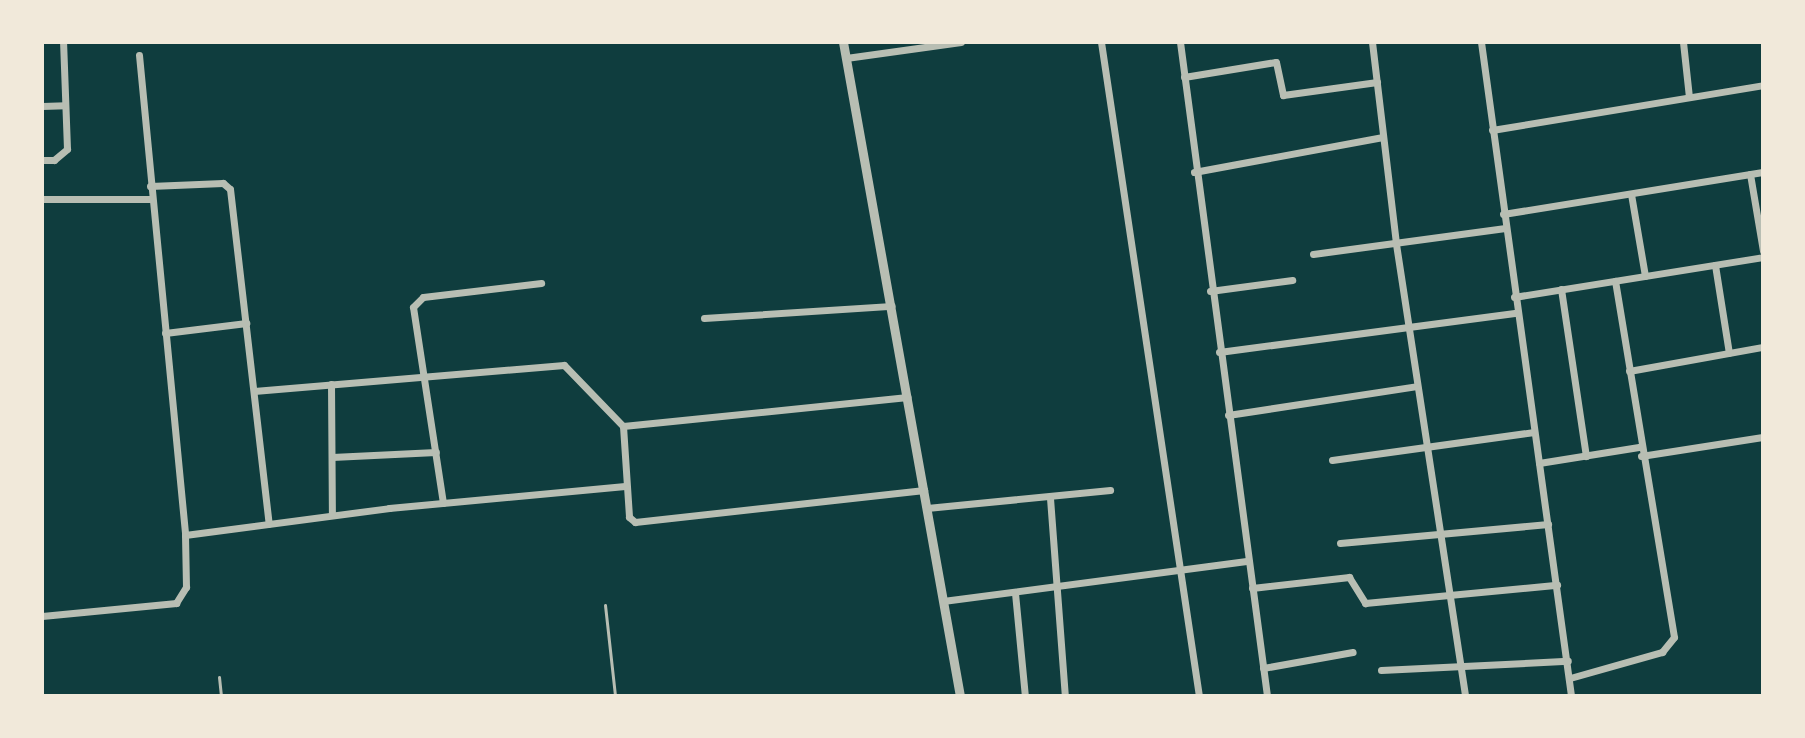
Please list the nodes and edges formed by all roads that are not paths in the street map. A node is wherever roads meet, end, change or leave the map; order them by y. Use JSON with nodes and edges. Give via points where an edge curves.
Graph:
{"nodes":[{"id":1,"x":63,"y":42,"type":"edge"},
{"id":2,"x":843,"y":42,"type":"edge"},
{"id":3,"x":961,"y":42,"type":"edge"},
{"id":4,"x":1101,"y":42,"type":"edge"},
{"id":5,"x":1180,"y":42,"type":"edge"},
{"id":6,"x":1372,"y":42,"type":"edge"},
{"id":7,"x":1481,"y":42,"type":"edge"},
{"id":8,"x":1683,"y":42,"type":"edge"},
{"id":9,"x":139,"y":55,"type":"dead end"},
{"id":10,"x":846,"y":58,"type":"junction"},
{"id":11,"x":1184,"y":77,"type":"junction"},
{"id":12,"x":1377,"y":82,"type":"junction"},
{"id":13,"x":1763,"y":85,"type":"edge"},
{"id":14,"x":1689,"y":97,"type":"junction"},
{"id":15,"x":65,"y":105,"type":"junction"},
{"id":16,"x":42,"y":106,"type":"edge"},
{"id":17,"x":1492,"y":130,"type":"junction"},
{"id":18,"x":1383,"y":137,"type":"junction"},
{"id":19,"x":42,"y":160,"type":"edge"},
{"id":20,"x":1194,"y":172,"type":"junction"},
{"id":21,"x":1763,"y":172,"type":"edge"},
{"id":22,"x":1750,"y":174,"type":"junction"},
{"id":23,"x":150,"y":186,"type":"junction"},
{"id":24,"x":1631,"y":194,"type":"junction"},
{"id":25,"x":42,"y":199,"type":"edge"},
{"id":26,"x":151,"y":199,"type":"junction"},
{"id":27,"x":1503,"y":214,"type":"junction"},
{"id":28,"x":1505,"y":228,"type":"junction"},
{"id":29,"x":1396,"y":244,"type":"junction"},
{"id":30,"x":1313,"y":254,"type":"dead end"},
{"id":31,"x":1763,"y":254,"type":"edge"},
{"id":32,"x":1715,"y":265,"type":"junction"},
{"id":33,"x":1645,"y":276,"type":"junction"},
{"id":34,"x":1292,"y":280,"type":"dead end"},
{"id":35,"x":1615,"y":281,"type":"junction"},
{"id":36,"x":541,"y":283,"type":"dead end"},
{"id":37,"x":1561,"y":289,"type":"junction"},
{"id":38,"x":1210,"y":291,"type":"junction"},
{"id":39,"x":1514,"y":297,"type":"junction"},
{"id":40,"x":892,"y":306,"type":"junction"},
{"id":41,"x":1516,"y":313,"type":"junction"},
{"id":42,"x":704,"y":318,"type":"dead end"},
{"id":43,"x":246,"y":323,"type":"junction"},
{"id":44,"x":1409,"y":326,"type":"junction"},
{"id":45,"x":165,"y":333,"type":"junction"},
{"id":46,"x":1763,"y":347,"type":"edge"},
{"id":47,"x":1219,"y":352,"type":"junction"},
{"id":48,"x":1729,"y":353,"type":"junction"},
{"id":49,"x":1629,"y":371,"type":"junction"},
{"id":50,"x":425,"y":376,"type":"junction"},
{"id":51,"x":331,"y":384,"type":"junction"},
{"id":52,"x":1417,"y":386,"type":"junction"},
{"id":53,"x":254,"y":391,"type":"junction"},
{"id":54,"x":908,"y":397,"type":"junction"},
{"id":55,"x":1228,"y":415,"type":"junction"},
{"id":56,"x":623,"y":426,"type":"junction"},
{"id":57,"x":1534,"y":432,"type":"junction"},
{"id":58,"x":1763,"y":437,"type":"edge"},
{"id":59,"x":1427,"y":447,"type":"junction"},
{"id":60,"x":436,"y":452,"type":"junction"},
{"id":61,"x":1640,"y":452,"type":"junction"},
{"id":62,"x":1586,"y":456,"type":"junction"},
{"id":63,"x":332,"y":457,"type":"junction"},
{"id":64,"x":1332,"y":460,"type":"dead end"},
{"id":65,"x":1539,"y":463,"type":"junction"},
{"id":66,"x":625,"y":486,"type":"junction"},
{"id":67,"x":924,"y":490,"type":"junction"},
{"id":68,"x":1110,"y":490,"type":"dead end"},
{"id":69,"x":1050,"y":498,"type":"junction"},
{"id":70,"x":443,"y":503,"type":"junction"},
{"id":71,"x":927,"y":508,"type":"junction"},
{"id":72,"x":332,"y":515,"type":"junction"},
{"id":73,"x":269,"y":524,"type":"junction"},
{"id":74,"x":1548,"y":524,"type":"junction"},
{"id":75,"x":185,"y":535,"type":"junction"},
{"id":76,"x":1440,"y":535,"type":"junction"},
{"id":77,"x":1340,"y":543,"type":"dead end"},
{"id":78,"x":1248,"y":561,"type":"junction"},
{"id":79,"x":1182,"y":572,"type":"junction"},
{"id":80,"x":1557,"y":585,"type":"junction"},
{"id":81,"x":1057,"y":588,"type":"junction"},
{"id":82,"x":1252,"y":588,"type":"junction"},
{"id":83,"x":1449,"y":592,"type":"junction"},
{"id":84,"x":1015,"y":593,"type":"junction"},
{"id":85,"x":943,"y":601,"type":"junction"},
{"id":86,"x":605,"y":605,"type":"dead end"},
{"id":87,"x":42,"y":616,"type":"edge"},
{"id":88,"x":1353,"y":652,"type":"dead end"},
{"id":89,"x":1568,"y":661,"type":"junction"},
{"id":90,"x":1461,"y":666,"type":"junction"},
{"id":91,"x":1263,"y":668,"type":"junction"},
{"id":92,"x":1381,"y":670,"type":"dead end"},
{"id":93,"x":219,"y":677,"type":"dead end"},
{"id":94,"x":1570,"y":678,"type":"junction"},
{"id":95,"x":221,"y":696,"type":"edge"},
{"id":96,"x":615,"y":696,"type":"edge"},
{"id":97,"x":960,"y":696,"type":"edge"},
{"id":98,"x":1025,"y":696,"type":"edge"},
{"id":99,"x":1065,"y":696,"type":"edge"},
{"id":100,"x":1199,"y":696,"type":"edge"},
{"id":101,"x":1267,"y":696,"type":"edge"},
{"id":102,"x":1465,"y":696,"type":"edge"},
{"id":103,"x":1571,"y":696,"type":"edge"}],
"edges":[{"from":1,"to":15,"type":"street"},
{"from":2,"to":10,"type":"street"},
{"from":3,"to":10,"type":"street"},
{"from":4,"to":79,"type":"street"},
{"from":5,"to":11,"type":"street"},
{"from":6,"to":12,"type":"street"},
{"from":7,"to":17,"type":"street"},
{"from":8,"to":14,"type":"street"},
{"from":9,"to":23,"type":"street"},
{"from":10,"to":40,"type":"street"},
{"from":11,"to":12,"type":"street","via":[[1276,62],[1283,95]]},
{"from":11,"to":20,"type":"street"},
{"from":12,"to":18,"type":"street"},
{"from":13,"to":14,"type":"street"},
{"from":14,"to":17,"type":"street"},
{"from":15,"to":16,"type":"street"},
{"from":15,"to":19,"type":"street","via":[[67,149],[54,160]]},
{"from":17,"to":27,"type":"street"},
{"from":18,"to":20,"type":"street"},
{"from":18,"to":29,"type":"street"},
{"from":20,"to":38,"type":"street"},
{"from":21,"to":22,"type":"street"},
{"from":22,"to":24,"type":"street"},
{"from":22,"to":31,"type":"street"},
{"from":23,"to":26,"type":"street"},
{"from":23,"to":43,"type":"street","via":[[227,185]]},
{"from":24,"to":27,"type":"street"},
{"from":24,"to":33,"type":"street"},
{"from":25,"to":26,"type":"street"},
{"from":26,"to":45,"type":"street"},
{"from":27,"to":28,"type":"street"},
{"from":28,"to":29,"type":"street"},
{"from":28,"to":39,"type":"street"},
{"from":29,"to":30,"type":"street"},
{"from":29,"to":44,"type":"street"},
{"from":31,"to":32,"type":"street"},
{"from":32,"to":33,"type":"street"},
{"from":32,"to":48,"type":"street"},
{"from":33,"to":35,"type":"street"},
{"from":34,"to":38,"type":"street"},
{"from":35,"to":37,"type":"street"},
{"from":35,"to":49,"type":"street"},
{"from":36,"to":50,"type":"street","via":[[416,301]]},
{"from":37,"to":39,"type":"street"},
{"from":37,"to":62,"type":"street"},
{"from":38,"to":47,"type":"street"},
{"from":39,"to":41,"type":"street"},
{"from":40,"to":42,"type":"street"},
{"from":40,"to":54,"type":"street"},
{"from":41,"to":44,"type":"street"},
{"from":41,"to":57,"type":"street"},
{"from":43,"to":45,"type":"street"},
{"from":43,"to":53,"type":"street"},
{"from":44,"to":47,"type":"street"},
{"from":44,"to":52,"type":"street"},
{"from":45,"to":75,"type":"street"},
{"from":46,"to":48,"type":"street"},
{"from":47,"to":55,"type":"street"},
{"from":48,"to":49,"type":"street"},
{"from":49,"to":61,"type":"street"},
{"from":50,"to":51,"type":"street"},
{"from":50,"to":56,"type":"street","via":[[564,365]]},
{"from":50,"to":60,"type":"street"},
{"from":51,"to":53,"type":"street"},
{"from":51,"to":63,"type":"street"},
{"from":52,"to":55,"type":"street"},
{"from":52,"to":59,"type":"street"},
{"from":53,"to":73,"type":"street"},
{"from":54,"to":56,"type":"street"},
{"from":54,"to":67,"type":"street"},
{"from":55,"to":78,"type":"street"},
{"from":56,"to":66,"type":"street"},
{"from":57,"to":59,"type":"street"},
{"from":57,"to":65,"type":"street"},
{"from":58,"to":61,"type":"street"},
{"from":59,"to":64,"type":"street"},
{"from":59,"to":76,"type":"street"},
{"from":60,"to":63,"type":"street"},
{"from":60,"to":70,"type":"street"},
{"from":61,"to":62,"type":"street"},
{"from":61,"to":94,"type":"street","via":[[1674,637],[1671,646]]},
{"from":62,"to":65,"type":"street"},
{"from":63,"to":72,"type":"street"},
{"from":65,"to":74,"type":"street"},
{"from":66,"to":67,"type":"street","via":[[629,517],[635,522]]},
{"from":66,"to":70,"type":"street"},
{"from":67,"to":71,"type":"street"},
{"from":68,"to":69,"type":"street"},
{"from":69,"to":71,"type":"street"},
{"from":69,"to":81,"type":"street"},
{"from":70,"to":72,"type":"street"},
{"from":71,"to":85,"type":"street"},
{"from":72,"to":73,"type":"street"},
{"from":73,"to":75,"type":"street"},
{"from":74,"to":76,"type":"street"},
{"from":74,"to":80,"type":"street"},
{"from":75,"to":87,"type":"street","via":[[186,587],[176,603]]},
{"from":76,"to":77,"type":"street"},
{"from":76,"to":83,"type":"street"},
{"from":78,"to":79,"type":"street"},
{"from":78,"to":82,"type":"street"},
{"from":79,"to":81,"type":"street"},
{"from":79,"to":100,"type":"street"},
{"from":80,"to":83,"type":"street"},
{"from":80,"to":89,"type":"street"},
{"from":81,"to":84,"type":"street"},
{"from":81,"to":99,"type":"street"},
{"from":82,"to":83,"type":"street","via":[[1349,577],[1365,603]]},
{"from":82,"to":91,"type":"street"},
{"from":83,"to":90,"type":"street"},
{"from":84,"to":85,"type":"street"},
{"from":84,"to":98,"type":"street"},
{"from":85,"to":97,"type":"street"},
{"from":86,"to":96,"type":"lane"},
{"from":88,"to":91,"type":"street"},
{"from":89,"to":90,"type":"street"},
{"from":89,"to":94,"type":"street"},
{"from":90,"to":92,"type":"street"},
{"from":90,"to":102,"type":"street"},
{"from":91,"to":101,"type":"street"},
{"from":93,"to":95,"type":"lane"},
{"from":94,"to":103,"type":"street"}]}
